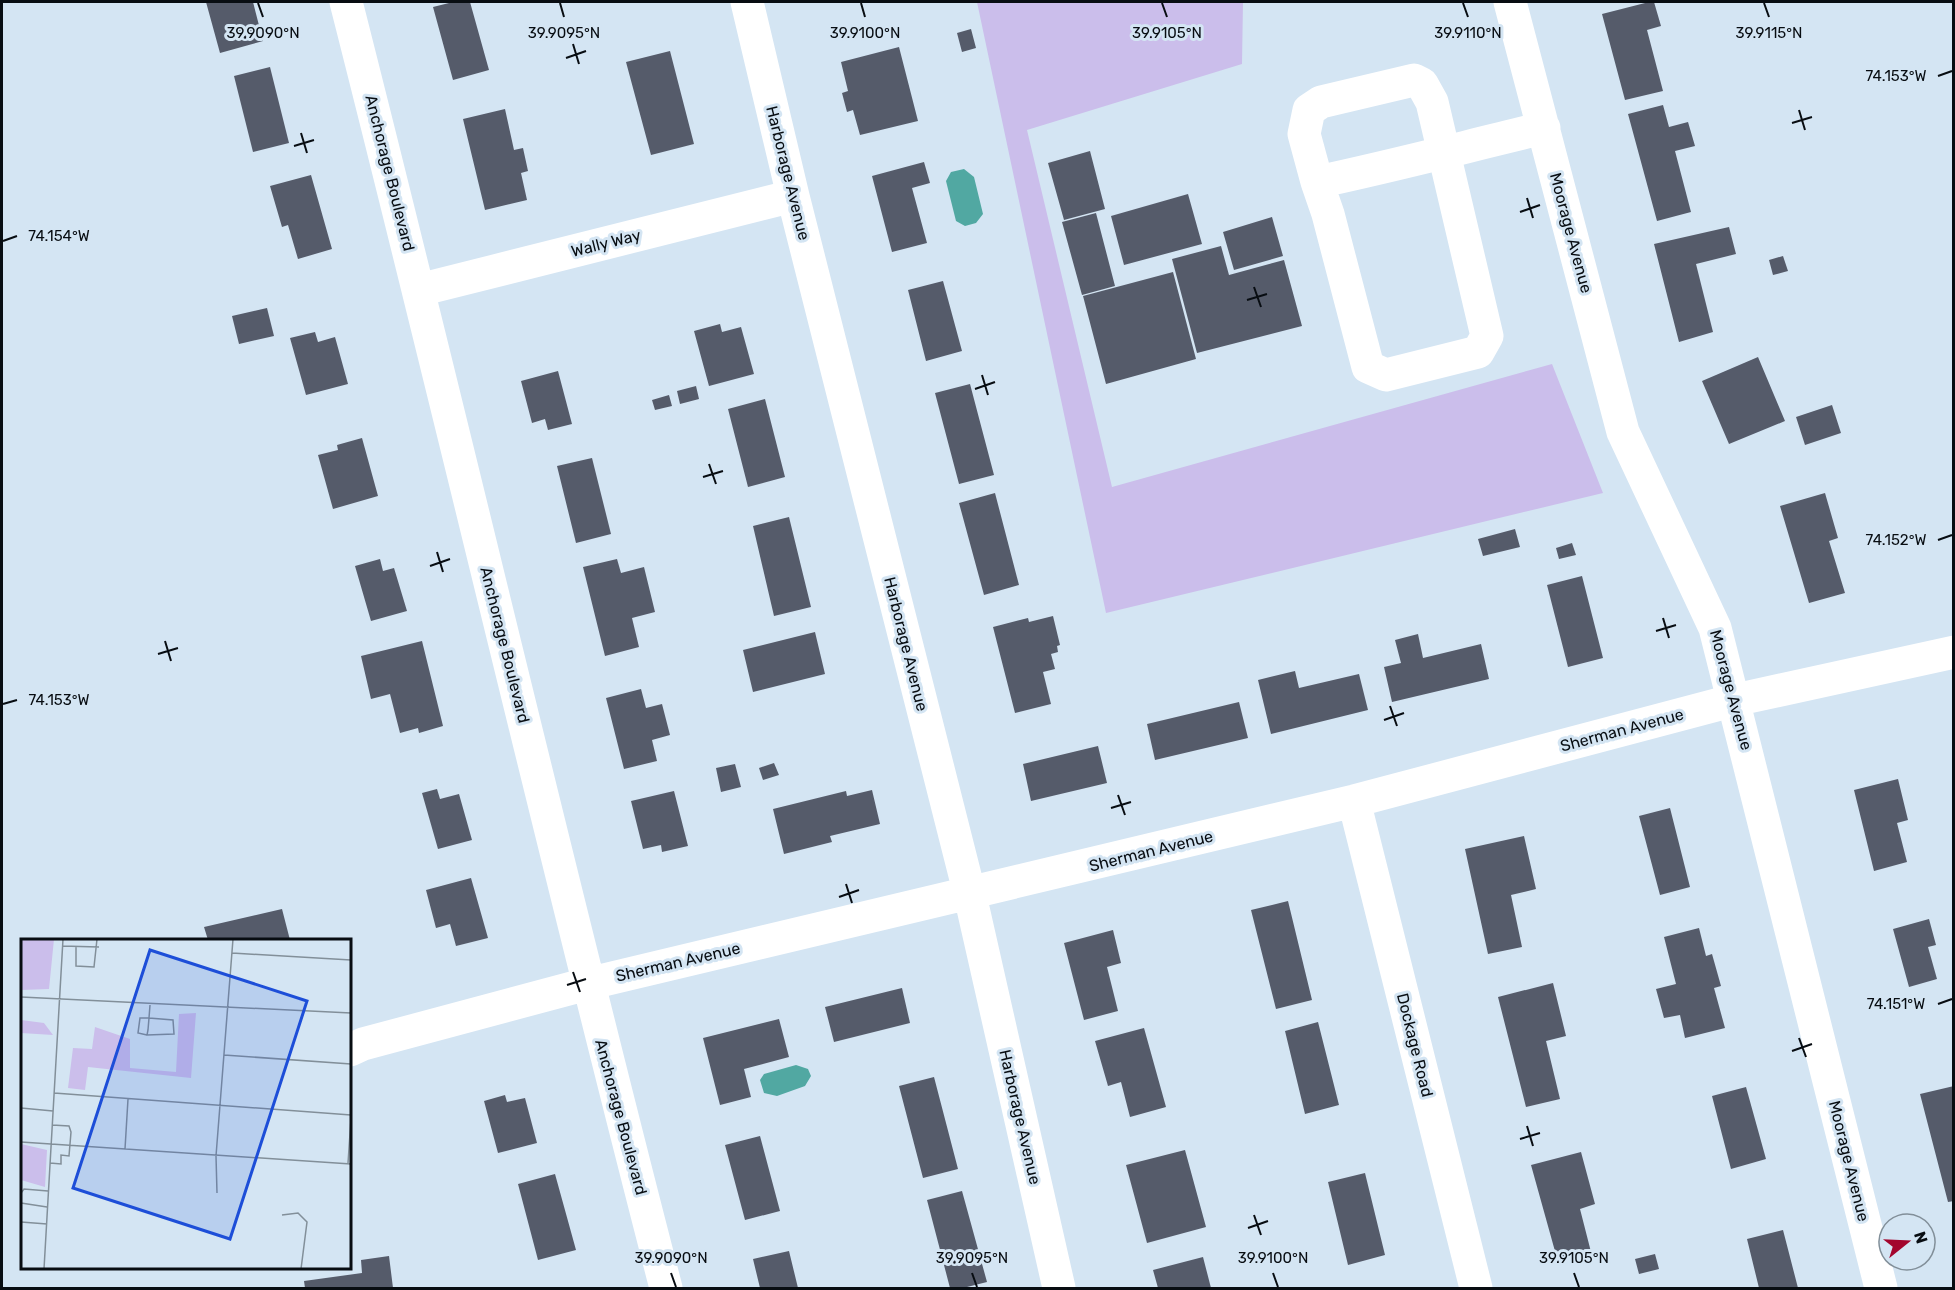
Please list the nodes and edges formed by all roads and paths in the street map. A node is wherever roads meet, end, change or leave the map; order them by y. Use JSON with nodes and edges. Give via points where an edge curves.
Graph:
{"nodes":[{"id":1,"x":346,"y":2,"type":"edge"},
{"id":2,"x":747,"y":2,"type":"edge"},
{"id":3,"x":1510,"y":2,"type":"edge"},
{"id":4,"x":1544,"y":128,"type":"junction"},
{"id":5,"x":1443,"y":152,"type":"junction"},
{"id":6,"x":1317,"y":182,"type":"junction"},
{"id":7,"x":793,"y":196,"type":"junction"},
{"id":8,"x":419,"y":290,"type":"junction"},
{"id":9,"x":1953,"y":652,"type":"edge"},
{"id":10,"x":1735,"y":700,"type":"junction"},
{"id":11,"x":1354,"y":801,"type":"junction"},
{"id":12,"x":970,"y":895,"type":"junction"},
{"id":13,"x":587,"y":984,"type":"junction"},
{"id":14,"x":351,"y":1050,"type":"edge"},
{"id":15,"x":666,"y":1288,"type":"edge"},
{"id":16,"x":1059,"y":1288,"type":"edge"},
{"id":17,"x":1476,"y":1288,"type":"edge"},
{"id":18,"x":1881,"y":1288,"type":"edge"}],
"edges":[{"from":1,"to":8,"type":"street","name":"Anchorage Boulevard"},
{"from":2,"to":7,"type":"street","name":"Harborage Avenue"},
{"from":3,"to":4,"type":"street","name":"Moorage Avenue"},
{"from":4,"to":5,"type":"street"},
{"from":4,"to":10,"type":"street","name":"Moorage Avenue","via":[[1623,432],[1715,628]]},
{"from":5,"to":6,"type":"street"},
{"from":5,"to":6,"type":"street","via":[[1432,102],[1422,84],[1414,80],[1321,102],[1309,110],[1305,134]]},
{"from":5,"to":6,"type":"street","via":[[1487,336],[1478,352],[1386,375],[1368,367]]},
{"from":7,"to":8,"type":"street","name":"Wally Way"},
{"from":7,"to":12,"type":"street","name":"Harborage Avenue"},
{"from":8,"to":13,"type":"street","name":"Anchorage Boulevard"},
{"from":9,"to":10,"type":"street","name":"Sherman Avenue"},
{"from":10,"to":11,"type":"street","name":"Sherman Avenue"},
{"from":10,"to":18,"type":"street","name":"Moorage Avenue"},
{"from":11,"to":12,"type":"street","name":"Sherman Avenue"},
{"from":11,"to":17,"type":"street","name":"Dockage Road"},
{"from":12,"to":13,"type":"street","name":"Sherman Avenue"},
{"from":12,"to":16,"type":"street","name":"Harborage Avenue"},
{"from":13,"to":14,"type":"street","name":"Sherman Avenue"},
{"from":13,"to":15,"type":"street","name":"Anchorage Boulevard"}]}
